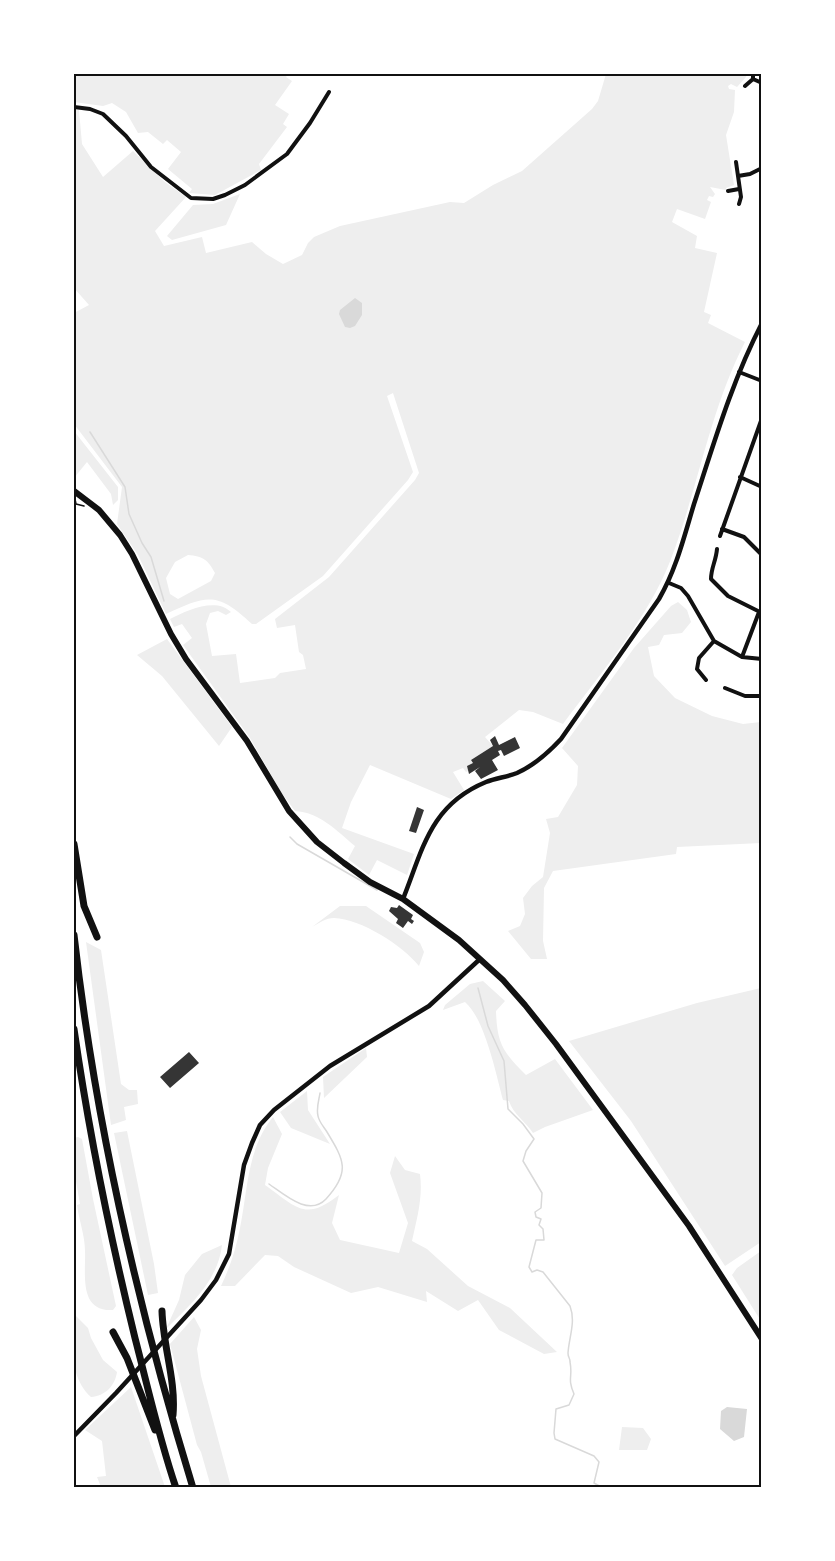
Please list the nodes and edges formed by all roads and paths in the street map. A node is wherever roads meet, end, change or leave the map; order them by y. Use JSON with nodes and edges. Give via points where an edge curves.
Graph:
{"nodes":[{"id":1,"x":753,"y":76,"type":"edge"},
{"id":2,"x":762,"y":83,"type":"edge"},
{"id":3,"x":745,"y":86,"type":"dead end"},
{"id":4,"x":328,"y":92,"type":"dead end"},
{"id":5,"x":74,"y":107,"type":"edge"},
{"id":6,"x":736,"y":162,"type":"dead end"},
{"id":7,"x":762,"y":168,"type":"edge"},
{"id":8,"x":738,"y":176,"type":"junction"},
{"id":9,"x":739,"y":189,"type":"junction"},
{"id":10,"x":728,"y":191,"type":"dead end"},
{"id":11,"x":739,"y":204,"type":"dead end"},
{"id":12,"x":762,"y":323,"type":"edge"},
{"id":13,"x":739,"y":372,"type":"junction"},
{"id":14,"x":762,"y":381,"type":"edge"},
{"id":15,"x":762,"y":418,"type":"edge"},
{"id":16,"x":740,"y":477,"type":"junction"},
{"id":17,"x":762,"y":488,"type":"edge"},
{"id":18,"x":74,"y":491,"type":"edge"},
{"id":19,"x":722,"y":529,"type":"junction"},
{"id":20,"x":720,"y":536,"type":"dead end"},
{"id":21,"x":717,"y":549,"type":"dead end"},
{"id":22,"x":762,"y":555,"type":"edge"},
{"id":23,"x":669,"y":583,"type":"junction"},
{"id":24,"x":760,"y":613,"type":"edge"},
{"id":25,"x":714,"y":641,"type":"junction"},
{"id":26,"x":742,"y":657,"type":"junction"},
{"id":27,"x":762,"y":659,"type":"edge"},
{"id":28,"x":706,"y":680,"type":"dead end"},
{"id":29,"x":725,"y":688,"type":"dead end"},
{"id":30,"x":762,"y":696,"type":"edge"},
{"id":31,"x":74,"y":844,"type":"edge"},
{"id":32,"x":403,"y":899,"type":"junction"},
{"id":33,"x":74,"y":935,"type":"edge"},
{"id":34,"x":97,"y":937,"type":"dead end"},
{"id":35,"x":480,"y":959,"type":"junction"},
{"id":36,"x":74,"y":1029,"type":"edge"},
{"id":37,"x":162,"y":1311,"type":"dead end"},
{"id":38,"x":113,"y":1332,"type":"dead end"},
{"id":39,"x":762,"y":1339,"type":"edge"},
{"id":40,"x":172,"y":1422,"type":"junction"},
{"id":41,"x":74,"y":1436,"type":"edge"},
{"id":42,"x":163,"y":1449,"type":"junction"},
{"id":43,"x":176,"y":1488,"type":"edge"},
{"id":44,"x":193,"y":1488,"type":"edge"}],
"edges":[{"from":1,"to":2,"type":"street"},
{"from":1,"to":3,"type":"street"},
{"from":4,"to":5,"type":"street","via":[[286,154],[244,184],[213,199],[191,198],[151,166],[103,114]]},
{"from":6,"to":8,"type":"street"},
{"from":7,"to":8,"type":"street"},
{"from":8,"to":9,"type":"street"},
{"from":9,"to":10,"type":"street"},
{"from":9,"to":11,"type":"street"},
{"from":12,"to":13,"type":"street"},
{"from":13,"to":14,"type":"street"},
{"from":13,"to":23,"type":"street"},
{"from":15,"to":16,"type":"street"},
{"from":16,"to":17,"type":"street"},
{"from":16,"to":19,"type":"street"},
{"from":18,"to":32,"type":"main road","via":[[99,510],[120,535],[171,634],[247,741],[294,818],[317,842],[370,882]]},
{"from":19,"to":20,"type":"street"},
{"from":19,"to":22,"type":"street","via":[[744,537]]},
{"from":21,"to":24,"type":"street","via":[[711,579],[728,596]]},
{"from":23,"to":25,"type":"street","via":[[688,596]]},
{"from":23,"to":32,"type":"street","via":[[548,754],[518,773],[483,783],[454,801],[438,817],[426,836]]},
{"from":24,"to":26,"type":"street"},
{"from":25,"to":26,"type":"street"},
{"from":25,"to":28,"type":"street","via":[[699,658],[697,669]]},
{"from":26,"to":27,"type":"street"},
{"from":29,"to":30,"type":"street","via":[[745,696]]},
{"from":31,"to":34,"type":"highway","via":[[84,906]]},
{"from":32,"to":35,"type":"main road"},
{"from":33,"to":40,"type":"highway","via":[[95,1085],[132,1265]]},
{"from":35,"to":39,"type":"main road","via":[[556,1044],[687,1223]]},
{"from":35,"to":41,"type":"street","via":[[429,1006],[330,1066],[260,1125],[244,1165],[229,1254],[216,1280]]},
{"from":36,"to":42,"type":"highway","via":[[108,1221]]},
{"from":37,"to":40,"type":"highway","via":[[175,1399]]},
{"from":38,"to":42,"type":"highway"},
{"from":40,"to":44,"type":"highway"},
{"from":42,"to":43,"type":"highway"}]}
